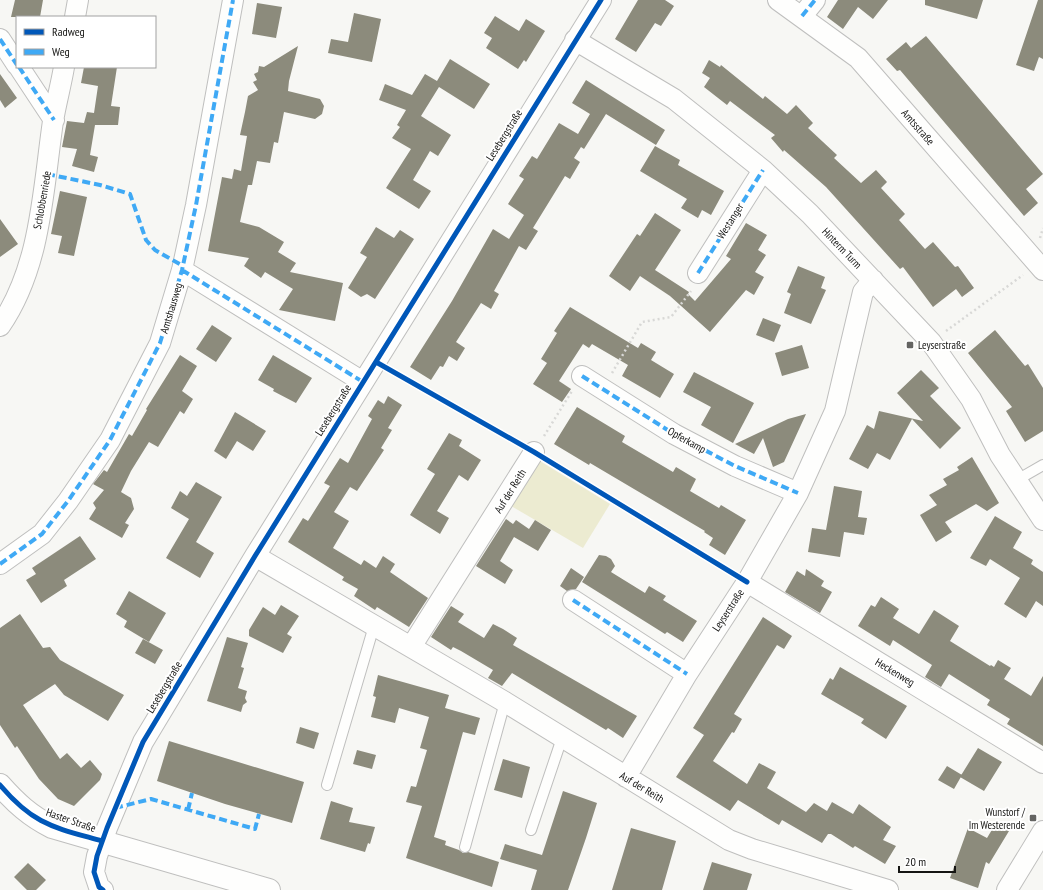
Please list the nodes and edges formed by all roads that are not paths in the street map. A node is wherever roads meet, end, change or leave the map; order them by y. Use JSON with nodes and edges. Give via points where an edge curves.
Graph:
{"nodes":[{"id":1,"x":78,"y":0,"type":"edge"},
{"id":2,"x":233,"y":0,"type":"edge"},
{"id":3,"x":601,"y":0,"type":"edge"},
{"id":4,"x":778,"y":0,"type":"edge"},
{"id":5,"x":815,"y":0,"type":"edge"},
{"id":6,"x":75,"y":16,"type":"edge"},
{"id":7,"x":802,"y":16,"type":"junction"},
{"id":8,"x":575,"y":40,"type":"junction"},
{"id":9,"x":9,"y":56,"type":"edge"},
{"id":10,"x":16,"y":66,"type":"edge"},
{"id":11,"x":17,"y":68,"type":"edge"},
{"id":12,"x":64,"y":68,"type":"edge"},
{"id":13,"x":54,"y":120,"type":"junction"},
{"id":14,"x":763,"y":170,"type":"junction"},
{"id":15,"x":1040,"y":266,"type":"edge"},
{"id":16,"x":182,"y":270,"type":"junction"},
{"id":17,"x":698,"y":273,"type":"road end"},
{"id":18,"x":873,"y":280,"type":"junction"},
{"id":19,"x":0,"y":326,"type":"edge"},
{"id":20,"x":582,"y":376,"type":"road end"},
{"id":21,"x":363,"y":382,"type":"junction"},
{"id":22,"x":534,"y":452,"type":"road end"},
{"id":23,"x":1043,"y":465,"type":"edge"},
{"id":24,"x":1017,"y":480,"type":"junction"},
{"id":25,"x":798,"y":493,"type":"junction"},
{"id":26,"x":1043,"y":520,"type":"edge"},
{"id":27,"x":255,"y":556,"type":"junction"},
{"id":28,"x":0,"y":564,"type":"edge"},
{"id":29,"x":747,"y":582,"type":"junction"},
{"id":30,"x":573,"y":600,"type":"dead end"},
{"id":31,"x":374,"y":626,"type":"junction"},
{"id":32,"x":411,"y":647,"type":"junction"},
{"id":33,"x":687,"y":674,"type":"junction"},
{"id":34,"x":505,"y":702,"type":"junction"},
{"id":35,"x":562,"y":738,"type":"junction"},
{"id":36,"x":1043,"y":763,"type":"edge"},
{"id":37,"x":626,"y":777,"type":"junction"},
{"id":38,"x":0,"y":785,"type":"edge"},
{"id":39,"x":327,"y":785,"type":"dead end"},
{"id":40,"x":531,"y":830,"type":"dead end"},
{"id":41,"x":1043,"y":831,"type":"edge"},
{"id":42,"x":102,"y":841,"type":"junction"},
{"id":43,"x":465,"y":847,"type":"dead end"},
{"id":44,"x":103,"y":890,"type":"edge"},
{"id":45,"x":269,"y":890,"type":"edge"},
{"id":46,"x":888,"y":890,"type":"edge"},
{"id":47,"x":1007,"y":890,"type":"edge"}],
"edges":[{"from":1,"to":6,"type":"street"},
{"from":2,"to":16,"type":"street","name":"Amtshausweg"},
{"from":3,"to":8,"type":"street","name":"Lesebergstraße"},
{"from":4,"to":7,"type":"street","name":"Amtsstraße"},
{"from":5,"to":7,"type":"street"},
{"from":7,"to":15,"type":"street","name":"Amtsstraße","via":[[858,58]]},
{"from":8,"to":14,"type":"street","name":"Hinterm Turm","via":[[674,99]]},
{"from":8,"to":21,"type":"street","name":"Lesebergstraße"},
{"from":9,"to":10,"type":"street"},
{"from":11,"to":13,"type":"street"},
{"from":12,"to":13,"type":"street","name":"Schlobbenriede"},
{"from":13,"to":19,"type":"street","name":"Schlobbenriede","via":[[30,265],[20,292]]},
{"from":14,"to":17,"type":"street","name":"Westanger"},
{"from":14,"to":18,"type":"street","name":"Hinterm Turm","via":[[810,214]]},
{"from":16,"to":21,"type":"street","name":"Lesebergstraße"},
{"from":16,"to":28,"type":"street","name":"Amtshausweg","via":[[160,343],[110,440],[42,534]]},
{"from":18,"to":24,"type":"street","name":"Hinterm Turm","via":[[931,342],[971,399],[1000,455]]},
{"from":18,"to":25,"type":"street","name":"Leyserstraße","via":[[863,292],[835,411]]},
{"from":20,"to":25,"type":"street","name":"Opferkamp","via":[[674,434],[735,466]]},
{"from":21,"to":27,"type":"street","name":"Lesebergstraße"},
{"from":22,"to":32,"type":"street","name":"Auf der Reith"},
{"from":23,"to":24,"type":"lane"},
{"from":24,"to":26,"type":"street","name":"Hinterm Turm"},
{"from":25,"to":29,"type":"street","name":"Leyserstraße"},
{"from":27,"to":31,"type":"street","name":"Auf der Reith"},
{"from":27,"to":42,"type":"street","name":"Lesebergstraße","via":[[143,742]]},
{"from":29,"to":33,"type":"street","name":"Leyserstraße"},
{"from":29,"to":36,"type":"street","name":"Heckenweg"},
{"from":30,"to":33,"type":"street"},
{"from":31,"to":32,"type":"street","name":"Auf der Reith"},
{"from":31,"to":39,"type":"lane"},
{"from":32,"to":34,"type":"street","name":"Auf der Reith"},
{"from":33,"to":37,"type":"street","name":"Leyserstraße"},
{"from":34,"to":35,"type":"street","name":"Auf der Reith"},
{"from":34,"to":43,"type":"lane"},
{"from":35,"to":37,"type":"street","name":"Auf der Reith"},
{"from":35,"to":40,"type":"lane"},
{"from":37,"to":46,"type":"street","name":"Auf der Reith","via":[[728,840]]},
{"from":38,"to":42,"type":"main road","name":"Haster Straße","via":[[33,817],[52,827]]},
{"from":41,"to":47,"type":"street"},
{"from":42,"to":44,"type":"street","name":"Lesebergstraße","via":[[94,872],[99,887]]},
{"from":42,"to":45,"type":"main road","name":"Haster Straße"}]}
